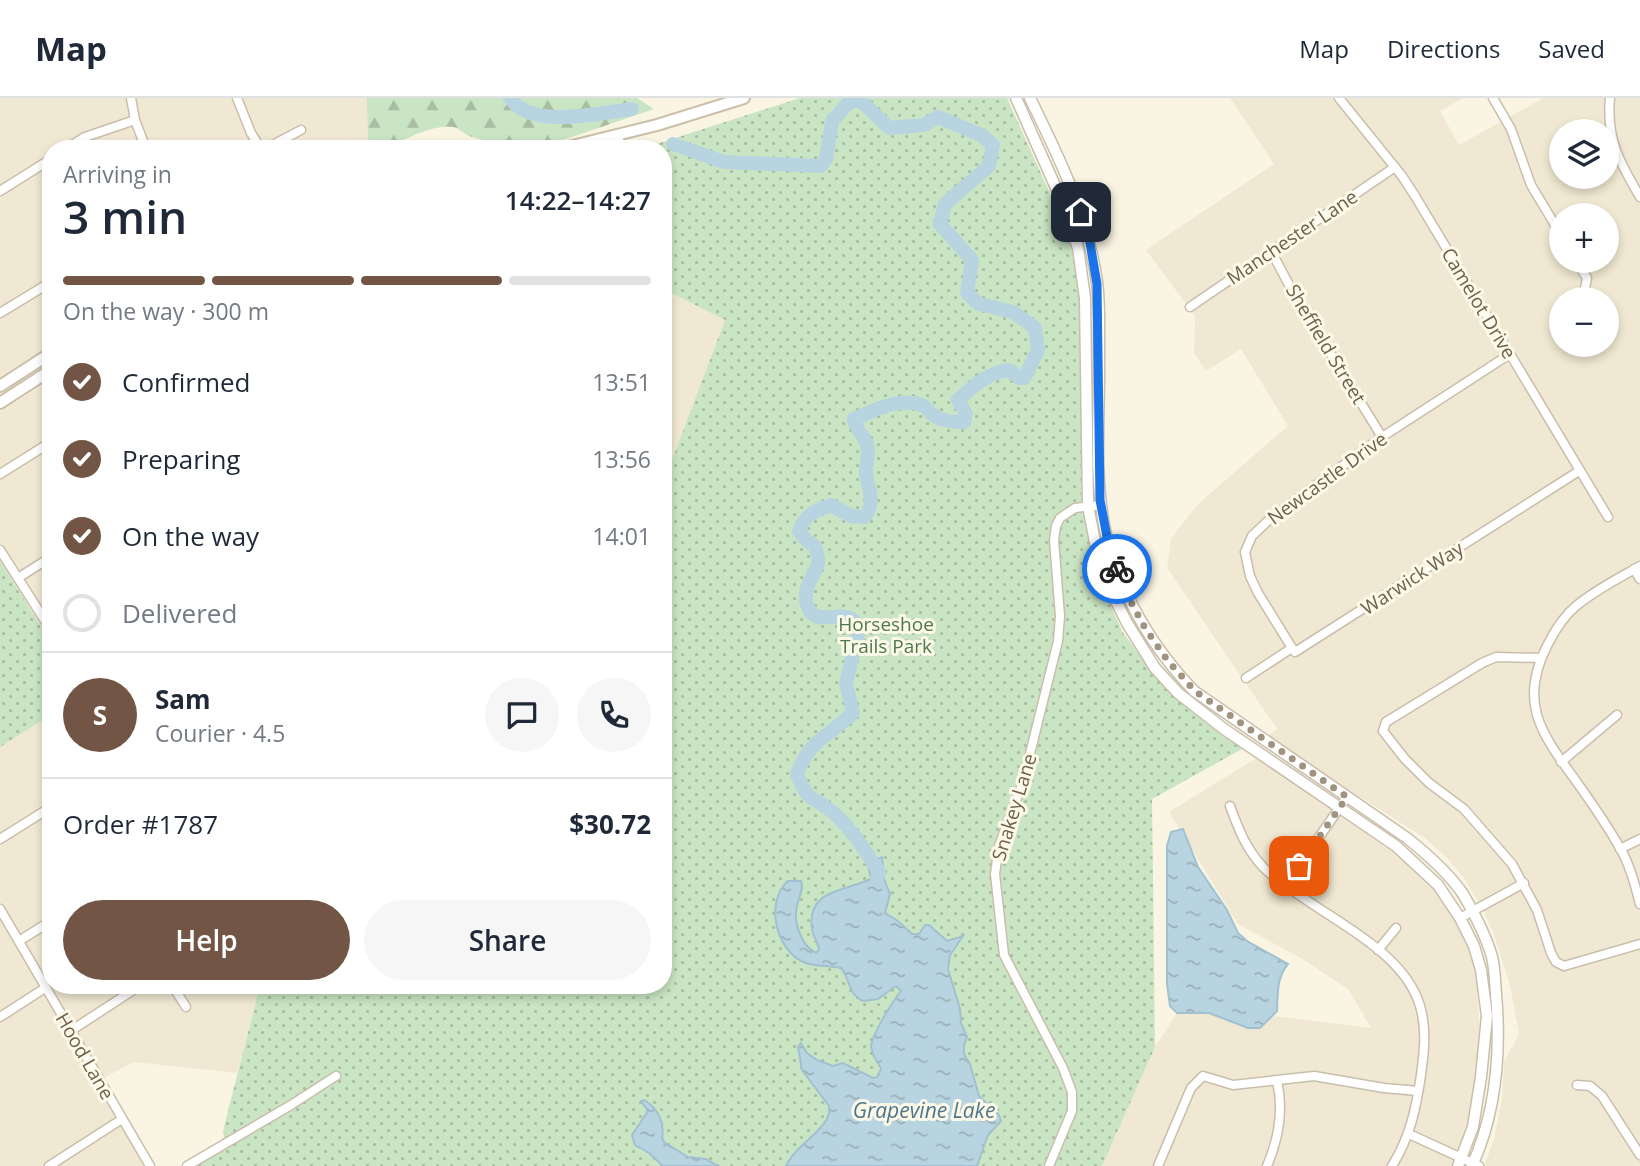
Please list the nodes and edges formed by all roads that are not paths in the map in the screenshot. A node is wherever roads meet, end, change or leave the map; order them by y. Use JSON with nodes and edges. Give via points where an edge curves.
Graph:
{"nodes":[{"id":1,"x":131,"y":98,"type":"edge"},
{"id":2,"x":237,"y":98,"type":"edge"},
{"id":3,"x":744,"y":98,"type":"edge"},
{"id":4,"x":1016,"y":98,"type":"edge"},
{"id":5,"x":1030,"y":98,"type":"edge"},
{"id":6,"x":1339,"y":98,"type":"edge"},
{"id":7,"x":1493,"y":98,"type":"edge"},
{"id":8,"x":1610,"y":98,"type":"edge"},
{"id":9,"x":135,"y":121,"type":"junction"},
{"id":10,"x":657,"y":125,"type":"junction"},
{"id":11,"x":301,"y":130,"type":"dead end"},
{"id":12,"x":80,"y":140,"type":"edge"},
{"id":13,"x":142,"y":140,"type":"edge"},
{"id":14,"x":256,"y":140,"type":"edge"},
{"id":15,"x":281,"y":140,"type":"edge"},
{"id":16,"x":596,"y":140,"type":"edge"},
{"id":17,"x":619,"y":140,"type":"edge"},
{"id":18,"x":42,"y":165,"type":"edge"},
{"id":19,"x":1395,"y":167,"type":"junction"},
{"id":20,"x":1640,"y":175,"type":"edge"},
{"id":21,"x":1631,"y":181,"type":"junction"},
{"id":22,"x":0,"y":191,"type":"edge"},
{"id":23,"x":1640,"y":197,"type":"edge"},
{"id":24,"x":1549,"y":215,"type":"edge"},
{"id":25,"x":1271,"y":251,"type":"junction"},
{"id":26,"x":42,"y":287,"type":"edge"},
{"id":27,"x":1190,"y":307,"type":"dead end"},
{"id":28,"x":0,"y":313,"type":"edge"},
{"id":29,"x":1510,"y":354,"type":"junction"},
{"id":30,"x":42,"y":359,"type":"edge"},
{"id":31,"x":42,"y":376,"type":"edge"},
{"id":32,"x":0,"y":386,"type":"edge"},
{"id":33,"x":0,"y":403,"type":"edge"},
{"id":34,"x":1382,"y":437,"type":"junction"},
{"id":35,"x":42,"y":448,"type":"edge"},
{"id":36,"x":1579,"y":471,"type":"junction"},
{"id":37,"x":0,"y":474,"type":"edge"},
{"id":38,"x":1101,"y":505,"type":"junction"},
{"id":39,"x":1088,"y":506,"type":"junction"},
{"id":40,"x":1608,"y":517,"type":"dead end"},
{"id":41,"x":0,"y":550,"type":"edge"},
{"id":42,"x":42,"y":563,"type":"edge"},
{"id":43,"x":1637,"y":567,"type":"edge"},
{"id":44,"x":18,"y":578,"type":"junction"},
{"id":45,"x":1640,"y":579,"type":"edge"},
{"id":46,"x":42,"y":616,"type":"edge"},
{"id":47,"x":1292,"y":648,"type":"junction"},
{"id":48,"x":1541,"y":658,"type":"junction"},
{"id":49,"x":1247,"y":678,"type":"dead end"},
{"id":50,"x":1617,"y":715,"type":"dead end"},
{"id":51,"x":1562,"y":762,"type":"junction"},
{"id":52,"x":1347,"y":797,"type":"junction"},
{"id":53,"x":1230,"y":806,"type":"dead end"},
{"id":54,"x":1339,"y":808,"type":"junction"},
{"id":55,"x":42,"y":813,"type":"edge"},
{"id":56,"x":0,"y":839,"type":"edge"},
{"id":57,"x":1640,"y":839,"type":"edge"},
{"id":58,"x":1620,"y":849,"type":"junction"},
{"id":59,"x":1524,"y":883,"type":"junction"},
{"id":60,"x":1285,"y":886,"type":"junction"},
{"id":61,"x":1640,"y":904,"type":"edge"},
{"id":62,"x":0,"y":909,"type":"edge"},
{"id":63,"x":1472,"y":912,"type":"junction"},
{"id":64,"x":1460,"y":918,"type":"junction"},
{"id":65,"x":42,"y":927,"type":"edge"},
{"id":66,"x":1396,"y":928,"type":"dead end"},
{"id":67,"x":19,"y":941,"type":"junction"},
{"id":68,"x":1640,"y":944,"type":"edge"},
{"id":69,"x":1378,"y":950,"type":"junction"},
{"id":70,"x":42,"y":983,"type":"edge"},
{"id":71,"x":42,"y":990,"type":"edge"},
{"id":72,"x":49,"y":994,"type":"edge"},
{"id":73,"x":127,"y":994,"type":"edge"},
{"id":74,"x":178,"y":994,"type":"edge"},
{"id":75,"x":186,"y":1007,"type":"dead end"},
{"id":76,"x":0,"y":1017,"type":"edge"},
{"id":77,"x":72,"y":1030,"type":"junction"},
{"id":78,"x":336,"y":1076,"type":"dead end"},
{"id":79,"x":1277,"y":1081,"type":"junction"},
{"id":80,"x":1577,"y":1086,"type":"dead end"},
{"id":81,"x":1418,"y":1091,"type":"junction"},
{"id":82,"x":122,"y":1119,"type":"junction"},
{"id":83,"x":1409,"y":1134,"type":"junction"},
{"id":84,"x":1640,"y":1155,"type":"edge"},
{"id":85,"x":1460,"y":1162,"type":"edge"},
{"id":86,"x":1475,"y":1165,"type":"edge"},
{"id":87,"x":49,"y":1166,"type":"edge"},
{"id":88,"x":150,"y":1166,"type":"edge"},
{"id":89,"x":187,"y":1166,"type":"edge"},
{"id":90,"x":1049,"y":1166,"type":"edge"},
{"id":91,"x":1158,"y":1166,"type":"edge"},
{"id":92,"x":1267,"y":1166,"type":"edge"},
{"id":93,"x":1392,"y":1166,"type":"edge"}],
"edges":[{"from":1,"to":9,"type":"street"},
{"from":2,"to":14,"type":"street"},
{"from":3,"to":10,"type":"main road"},
{"from":4,"to":39,"type":"street","via":[[1074,230],[1083,274]]},
{"from":5,"to":38,"type":"street","via":[[1075,195],[1090,243],[1097,284]]},
{"from":6,"to":19,"type":"street","name":"Camelot Drive"},
{"from":7,"to":24,"type":"street"},
{"from":8,"to":21,"type":"street","via":[[1614,147]]},
{"from":9,"to":12,"type":"street"},
{"from":9,"to":13,"type":"street"},
{"from":10,"to":16,"type":"main road"},
{"from":10,"to":17,"type":"main road"},
{"from":11,"to":15,"type":"street"},
{"from":18,"to":22,"type":"street"},
{"from":19,"to":25,"type":"street","name":"Manchester Lane"},
{"from":19,"to":29,"type":"street","name":"Camelot Drive"},
{"from":20,"to":21,"type":"street"},
{"from":21,"to":23,"type":"street"},
{"from":25,"to":27,"type":"street","name":"Manchester Lane"},
{"from":25,"to":34,"type":"street","name":"Sheffield Street"},
{"from":26,"to":28,"type":"street"},
{"from":29,"to":34,"type":"street","name":"Newcastle Drive"},
{"from":29,"to":36,"type":"street","name":"Camelot Drive"},
{"from":30,"to":32,"type":"main road"},
{"from":31,"to":33,"type":"main road"},
{"from":34,"to":47,"type":"street","name":"Newcastle Drive","via":[[1271,518],[1247,545],[1250,576]]},
{"from":35,"to":37,"type":"street"},
{"from":36,"to":40,"type":"street","name":"Camelot Drive"},
{"from":36,"to":47,"type":"street","name":"Warwick Way","via":[[1295,652]]},
{"from":38,"to":39,"type":"street","name":"Snakey Lane"},
{"from":38,"to":52,"type":"street","via":[[1124,589],[1145,628],[1182,678],[1212,705]]},
{"from":39,"to":54,"type":"street","via":[[1097,552],[1112,593],[1155,668],[1207,717]]},
{"from":39,"to":90,"type":"street","name":"Snakey Lane","via":[[1068,511],[1056,526],[1058,641],[995,874],[1004,954],[1072,1093],[1072,1111]]},
{"from":41,"to":44,"type":"street"},
{"from":42,"to":44,"type":"street"},
{"from":43,"to":45,"type":"street"},
{"from":43,"to":48,"type":"street","via":[[1576,606]]},
{"from":44,"to":46,"type":"street"},
{"from":47,"to":49,"type":"street","name":"Warwick Way"},
{"from":48,"to":51,"type":"street","via":[[1533,691],[1536,710],[1541,730]]},
{"from":48,"to":59,"type":"street","via":[[1491,659],[1386,722],[1383,729],[1405,759],[1480,826]]},
{"from":50,"to":51,"type":"street"},
{"from":51,"to":58,"type":"street"},
{"from":52,"to":54,"type":"street"},
{"from":52,"to":63,"type":"street","via":[[1433,858],[1462,892]]},
{"from":53,"to":60,"type":"street","via":[[1256,860]]},
{"from":54,"to":60,"type":"street"},
{"from":54,"to":64,"type":"street","via":[[1426,872]]},
{"from":55,"to":56,"type":"street"},
{"from":57,"to":58,"type":"street"},
{"from":58,"to":61,"type":"street"},
{"from":59,"to":63,"type":"street"},
{"from":59,"to":68,"type":"street","via":[[1556,962],[1564,966]]},
{"from":60,"to":69,"type":"street"},
{"from":62,"to":67,"type":"street","name":"Hood Lane"},
{"from":63,"to":64,"type":"street"},
{"from":63,"to":86,"type":"street","via":[[1491,955],[1499,1030],[1488,1123]]},
{"from":64,"to":85,"type":"street","via":[[1481,970],[1487,1016],[1473,1127]]},
{"from":65,"to":67,"type":"street"},
{"from":66,"to":69,"type":"street"},
{"from":67,"to":70,"type":"street","name":"Hood Lane"},
{"from":69,"to":81,"type":"street","via":[[1405,978],[1420,1006],[1424,1055]]},
{"from":71,"to":76,"type":"street"},
{"from":72,"to":77,"type":"street","name":"Hood Lane"},
{"from":73,"to":77,"type":"street"},
{"from":74,"to":75,"type":"street"},
{"from":77,"to":82,"type":"street","name":"Hood Lane"},
{"from":78,"to":89,"type":"street"},
{"from":79,"to":81,"type":"street","via":[[1314,1076]]},
{"from":79,"to":91,"type":"street","via":[[1233,1085],[1203,1076],[1191,1088]]},
{"from":79,"to":92,"type":"street","via":[[1280,1122]]},
{"from":80,"to":84,"type":"street","via":[[1590,1086],[1602,1096]]},
{"from":81,"to":83,"type":"street"},
{"from":82,"to":87,"type":"street"},
{"from":82,"to":88,"type":"street","name":"Hood Lane"},
{"from":83,"to":85,"type":"street"},
{"from":83,"to":93,"type":"street"},
{"from":85,"to":86,"type":"street"}]}
